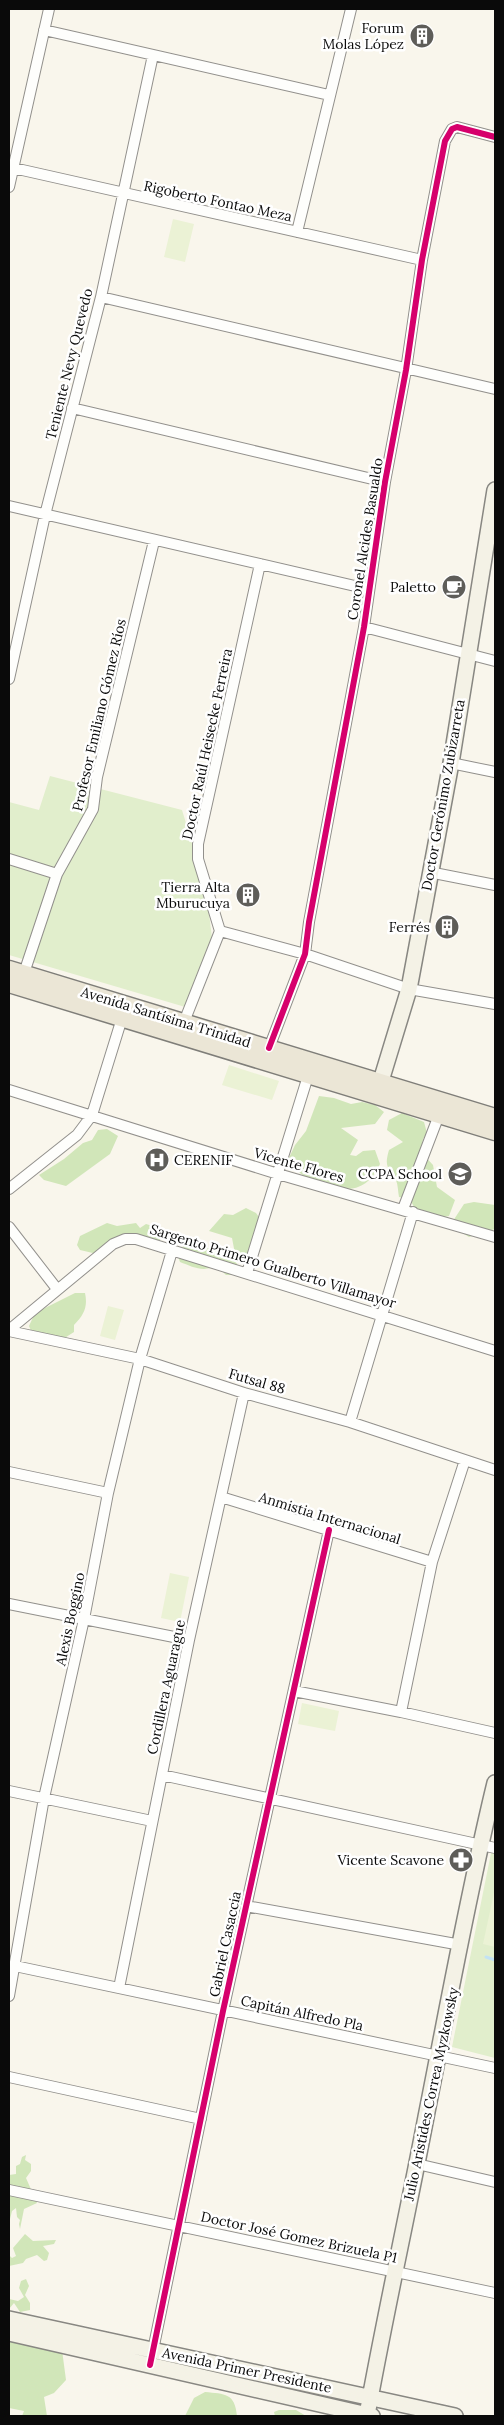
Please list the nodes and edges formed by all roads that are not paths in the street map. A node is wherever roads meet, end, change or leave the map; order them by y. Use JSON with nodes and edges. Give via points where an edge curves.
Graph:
{"nodes":[{"id":1,"x":49,"y":9,"type":"edge"},
{"id":2,"x":351,"y":9,"type":"edge"},
{"id":3,"x":44,"y":30,"type":"junction"},
{"id":4,"x":153,"y":55,"type":"junction"},
{"id":5,"x":329,"y":95,"type":"junction"},
{"id":6,"x":495,"y":137,"type":"edge"},
{"id":7,"x":11,"y":167,"type":"edge"},
{"id":8,"x":9,"y":186,"type":"edge"},
{"id":9,"x":122,"y":194,"type":"junction"},
{"id":10,"x":297,"y":232,"type":"junction"},
{"id":11,"x":422,"y":260,"type":"junction"},
{"id":12,"x":101,"y":297,"type":"junction"},
{"id":13,"x":406,"y":370,"type":"junction"},
{"id":14,"x":495,"y":389,"type":"edge"},
{"id":15,"x":72,"y":408,"type":"junction"},
{"id":16,"x":385,"y":482,"type":"junction"},
{"id":17,"x":495,"y":490,"type":"edge"},
{"id":18,"x":9,"y":506,"type":"edge"},
{"id":19,"x":45,"y":516,"type":"junction"},
{"id":20,"x":493,"y":520,"type":"edge"},
{"id":21,"x":154,"y":541,"type":"junction"},
{"id":22,"x":260,"y":564,"type":"junction"},
{"id":23,"x":368,"y":589,"type":"junction"},
{"id":24,"x":364,"y":627,"type":"junction"},
{"id":25,"x":467,"y":655,"type":"junction"},
{"id":26,"x":495,"y":661,"type":"edge"},
{"id":27,"x":9,"y":680,"type":"edge"},
{"id":28,"x":450,"y":763,"type":"junction"},
{"id":29,"x":495,"y":772,"type":"edge"},
{"id":30,"x":9,"y":859,"type":"edge"},
{"id":31,"x":430,"y":872,"type":"junction"},
{"id":32,"x":56,"y":874,"type":"junction"},
{"id":33,"x":495,"y":885,"type":"edge"},
{"id":34,"x":220,"y":931,"type":"junction"},
{"id":35,"x":305,"y":954,"type":"junction"},
{"id":36,"x":16,"y":971,"type":"edge"},
{"id":37,"x":9,"y":984,"type":"edge"},
{"id":38,"x":409,"y":989,"type":"junction"},
{"id":39,"x":495,"y":1004,"type":"edge"},
{"id":40,"x":124,"y":1012,"type":"junction"},
{"id":41,"x":184,"y":1022,"type":"junction"},
{"id":42,"x":269,"y":1048,"type":"junction"},
{"id":43,"x":308,"y":1076,"type":"junction"},
{"id":44,"x":378,"y":1089,"type":"junction"},
{"id":45,"x":9,"y":1090,"type":"edge"},
{"id":46,"x":92,"y":1115,"type":"junction"},
{"id":47,"x":439,"y":1115,"type":"junction"},
{"id":48,"x":495,"y":1117,"type":"edge"},
{"id":49,"x":495,"y":1132,"type":"edge"},
{"id":50,"x":278,"y":1174,"type":"junction"},
{"id":51,"x":9,"y":1189,"type":"edge"},
{"id":52,"x":408,"y":1210,"type":"junction"},
{"id":53,"x":9,"y":1227,"type":"edge"},
{"id":54,"x":495,"y":1237,"type":"edge"},
{"id":55,"x":172,"y":1251,"type":"junction"},
{"id":56,"x":247,"y":1273,"type":"junction"},
{"id":57,"x":57,"y":1289,"type":"junction"},
{"id":58,"x":383,"y":1315,"type":"junction"},
{"id":59,"x":9,"y":1331,"type":"edge"},
{"id":60,"x":495,"y":1352,"type":"edge"},
{"id":61,"x":140,"y":1359,"type":"junction"},
{"id":62,"x":244,"y":1392,"type":"junction"},
{"id":63,"x":350,"y":1422,"type":"junction"},
{"id":64,"x":466,"y":1460,"type":"junction"},
{"id":65,"x":495,"y":1470,"type":"edge"},
{"id":66,"x":9,"y":1472,"type":"edge"},
{"id":67,"x":108,"y":1493,"type":"junction"},
{"id":68,"x":221,"y":1497,"type":"junction"},
{"id":69,"x":329,"y":1530,"type":"junction"},
{"id":70,"x":432,"y":1562,"type":"junction"},
{"id":71,"x":9,"y":1604,"type":"edge"},
{"id":72,"x":84,"y":1620,"type":"junction"},
{"id":73,"x":189,"y":1640,"type":"junction"},
{"id":74,"x":294,"y":1692,"type":"junction"},
{"id":75,"x":401,"y":1712,"type":"junction"},
{"id":76,"x":495,"y":1733,"type":"edge"},
{"id":77,"x":162,"y":1775,"type":"junction"},
{"id":78,"x":495,"y":1783,"type":"edge"},
{"id":79,"x":9,"y":1791,"type":"edge"},
{"id":80,"x":270,"y":1797,"type":"junction"},
{"id":81,"x":44,"y":1798,"type":"junction"},
{"id":82,"x":152,"y":1821,"type":"junction"},
{"id":83,"x":480,"y":1845,"type":"junction"},
{"id":84,"x":495,"y":1848,"type":"edge"},
{"id":85,"x":246,"y":1906,"type":"junction"},
{"id":86,"x":461,"y":1945,"type":"junction"},
{"id":87,"x":15,"y":1966,"type":"junction"},
{"id":88,"x":119,"y":1988,"type":"junction"},
{"id":89,"x":9,"y":1996,"type":"edge"},
{"id":90,"x":223,"y":2011,"type":"junction"},
{"id":91,"x":439,"y":2055,"type":"junction"},
{"id":92,"x":495,"y":2068,"type":"edge"},
{"id":93,"x":9,"y":2077,"type":"edge"},
{"id":94,"x":201,"y":2119,"type":"junction"},
{"id":95,"x":417,"y":2164,"type":"junction"},
{"id":96,"x":495,"y":2182,"type":"edge"},
{"id":97,"x":9,"y":2190,"type":"edge"},
{"id":98,"x":180,"y":2225,"type":"junction"},
{"id":99,"x":393,"y":2272,"type":"junction"},
{"id":100,"x":495,"y":2293,"type":"edge"},
{"id":101,"x":9,"y":2319,"type":"edge"},
{"id":102,"x":9,"y":2333,"type":"edge"},
{"id":103,"x":152,"y":2357,"type":"junction"},
{"id":104,"x":369,"y":2410,"type":"edge"},
{"id":105,"x":455,"y":2416,"type":"edge"}],
"edges":[{"from":1,"to":3,"type":"street"},
{"from":2,"to":5,"type":"street"},
{"from":3,"to":4,"type":"street"},
{"from":3,"to":7,"type":"street"},
{"from":4,"to":5,"type":"street"},
{"from":4,"to":9,"type":"street","name":"Teniente Nevy Quevedo"},
{"from":5,"to":10,"type":"street"},
{"from":6,"to":11,"type":"street","name":"Coronel Alcides Basualdo","via":[[457,127],[452,129],[445,141]]},
{"from":7,"to":8,"type":"street"},
{"from":7,"to":9,"type":"street","name":"Rigoberto Fontao Meza"},
{"from":9,"to":10,"type":"street","name":"Rigoberto Fontao Meza"},
{"from":9,"to":12,"type":"street","name":"Teniente Nevy Quevedo"},
{"from":10,"to":11,"type":"street","name":"Rigoberto Fontao Meza"},
{"from":11,"to":13,"type":"street","name":"Coronel Alcides Basualdo"},
{"from":12,"to":13,"type":"street"},
{"from":12,"to":15,"type":"street","name":"Teniente Nevy Quevedo"},
{"from":13,"to":14,"type":"street"},
{"from":13,"to":16,"type":"street","name":"Coronel Alcides Basualdo"},
{"from":15,"to":16,"type":"street"},
{"from":15,"to":19,"type":"street","name":"Teniente Nevy Quevedo"},
{"from":16,"to":23,"type":"street","name":"Coronel Alcides Basualdo"},
{"from":17,"to":20,"type":"main road","name":"Doctor Gerónimo Zubizarreta"},
{"from":18,"to":19,"type":"street"},
{"from":19,"to":21,"type":"street"},
{"from":19,"to":27,"type":"street","name":"Teniente Nevy Quevedo"},
{"from":20,"to":25,"type":"main road","name":"Doctor Gerónimo Zubizarreta"},
{"from":21,"to":22,"type":"street"},
{"from":21,"to":32,"type":"street","name":"Profesor Emiliano Gómez Ríos","via":[[97,777],[93,809]]},
{"from":22,"to":23,"type":"street"},
{"from":22,"to":34,"type":"street","name":"Doctor Raúl Heisecke Ferreira","via":[[198,844],[198,859]]},
{"from":23,"to":24,"type":"street","name":"Coronel Alcides Basualdo"},
{"from":24,"to":25,"type":"street"},
{"from":24,"to":35,"type":"street","name":"Coronel Alcides Basualdo"},
{"from":25,"to":26,"type":"street"},
{"from":25,"to":28,"type":"main road","name":"Doctor Gerónimo Zubizarreta"},
{"from":28,"to":29,"type":"street"},
{"from":28,"to":31,"type":"main road","name":"Doctor Gerónimo Zubizarreta"},
{"from":30,"to":32,"type":"street"},
{"from":31,"to":33,"type":"street"},
{"from":31,"to":38,"type":"main road","name":"Doctor Gerónimo Zubizarreta"},
{"from":32,"to":36,"type":"street","name":"Profesor Emiliano Gómez Ríos"},
{"from":34,"to":35,"type":"street"},
{"from":34,"to":41,"type":"street"},
{"from":35,"to":38,"type":"street"},
{"from":35,"to":42,"type":"street","name":"Coronel Alcides Basualdo"},
{"from":36,"to":40,"type":"main road","name":"Avenida Santísima Trinidad"},
{"from":37,"to":40,"type":"main road","name":"Avenida Santísima Trinidad"},
{"from":38,"to":39,"type":"street"},
{"from":38,"to":44,"type":"main road","name":"Doctor Gerónimo Zubizarreta"},
{"from":40,"to":41,"type":"main road","name":"Avenida Santísima Trinidad"},
{"from":40,"to":43,"type":"main road","name":"Avenida Santísima Trinidad"},
{"from":40,"to":46,"type":"street"},
{"from":41,"to":42,"type":"main road","name":"Avenida Santísima Trinidad"},
{"from":42,"to":44,"type":"main road","name":"Avenida Santísima Trinidad"},
{"from":43,"to":44,"type":"main road","name":"Avenida Santísima Trinidad"},
{"from":43,"to":50,"type":"street"},
{"from":44,"to":47,"type":"main road","name":"Avenida Santísima Trinidad"},
{"from":44,"to":48,"type":"main road","name":"Avenida Santísima Trinidad"},
{"from":45,"to":46,"type":"street","name":"Vicente Flores"},
{"from":46,"to":50,"type":"street","name":"Vicente Flores"},
{"from":46,"to":51,"type":"street","via":[[77,1135]]},
{"from":47,"to":49,"type":"main road","name":"Avenida Santísima Trinidad"},
{"from":47,"to":52,"type":"street"},
{"from":50,"to":52,"type":"street","name":"Vicente Flores"},
{"from":50,"to":56,"type":"street"},
{"from":52,"to":54,"type":"street","name":"Vicente Flores"},
{"from":52,"to":58,"type":"street"},
{"from":53,"to":57,"type":"street"},
{"from":55,"to":56,"type":"street","name":"Sargento Primero Gualberto Villamayor"},
{"from":55,"to":57,"type":"street","name":"Sargento Primero Gualberto Villamayor","via":[[136,1239],[125,1239],[113,1244]]},
{"from":55,"to":61,"type":"street","name":"Alexis Boggino"},
{"from":56,"to":58,"type":"street","name":"Sargento Primero Gualberto Villamayor"},
{"from":57,"to":59,"type":"street","name":"Sargento Primero Gualberto Villamayor"},
{"from":58,"to":60,"type":"street","name":"Sargento Primero Gualberto Villamayor"},
{"from":58,"to":63,"type":"street"},
{"from":59,"to":61,"type":"street","name":"Futsal 88"},
{"from":61,"to":62,"type":"street","name":"Futsal 88"},
{"from":61,"to":67,"type":"street","name":"Alexis Boggino"},
{"from":62,"to":63,"type":"street","name":"Futsal 88"},
{"from":62,"to":68,"type":"street","name":"Cordillera Aguarague"},
{"from":63,"to":64,"type":"street","name":"Futsal 88"},
{"from":64,"to":65,"type":"street","name":"Futsal 88"},
{"from":64,"to":70,"type":"street"},
{"from":66,"to":67,"type":"street"},
{"from":67,"to":72,"type":"street","name":"Alexis Boggino"},
{"from":68,"to":69,"type":"street","name":"Anmistia Internacional"},
{"from":68,"to":73,"type":"street","name":"Cordillera Aguarague"},
{"from":69,"to":70,"type":"street","name":"Anmistia Internacional"},
{"from":69,"to":74,"type":"street","name":"Gabriel Casaccia"},
{"from":70,"to":75,"type":"street"},
{"from":71,"to":72,"type":"street"},
{"from":72,"to":73,"type":"street"},
{"from":72,"to":81,"type":"street","name":"Alexis Boggino"},
{"from":73,"to":77,"type":"street","name":"Cordillera Aguarague"},
{"from":74,"to":75,"type":"street"},
{"from":74,"to":80,"type":"street","name":"Gabriel Casaccia"},
{"from":75,"to":76,"type":"street"},
{"from":77,"to":80,"type":"street"},
{"from":77,"to":82,"type":"street","name":"Cordillera Aguarague"},
{"from":78,"to":83,"type":"main road","name":"Julio Aristides Correa Myzkowsky"},
{"from":79,"to":81,"type":"street"},
{"from":80,"to":83,"type":"street"},
{"from":80,"to":85,"type":"street","name":"Gabriel Casaccia"},
{"from":81,"to":82,"type":"street"},
{"from":81,"to":87,"type":"street","name":"Alexis Boggino"},
{"from":82,"to":88,"type":"street","name":"Cordillera Aguarague"},
{"from":83,"to":84,"type":"street"},
{"from":83,"to":86,"type":"main road","name":"Julio Aristides Correa Myzkowsky"},
{"from":85,"to":86,"type":"street"},
{"from":85,"to":90,"type":"street","name":"Gabriel Casaccia"},
{"from":86,"to":91,"type":"main road","name":"Julio Aristides Correa Myzkowsky"},
{"from":87,"to":88,"type":"street","name":"Capitán Alfredo Pla"},
{"from":87,"to":89,"type":"street","name":"Alexis Boggino"},
{"from":88,"to":90,"type":"street","name":"Capitán Alfredo Pla"},
{"from":90,"to":91,"type":"street","name":"Capitán Alfredo Pla"},
{"from":90,"to":94,"type":"street","name":"Gabriel Casaccia"},
{"from":91,"to":92,"type":"street","name":"Capitán Alfredo Pla"},
{"from":91,"to":95,"type":"main road","name":"Julio Aristides Correa Myzkowsky"},
{"from":93,"to":94,"type":"street"},
{"from":94,"to":98,"type":"street","name":"Gabriel Casaccia"},
{"from":95,"to":96,"type":"street"},
{"from":95,"to":99,"type":"main road","name":"Julio Aristides Correa Myzkowsky"},
{"from":97,"to":98,"type":"street","name":"Doctor José Gomez Brizuela P1"},
{"from":98,"to":99,"type":"street","name":"Doctor José Gomez Brizuela P1"},
{"from":98,"to":103,"type":"street","name":"Gabriel Casaccia"},
{"from":99,"to":100,"type":"street","name":"Doctor José Gomez Brizuela P1"},
{"from":99,"to":104,"type":"main road","name":"Julio Aristides Correa Myzkowsky"},
{"from":101,"to":103,"type":"main road","name":"Avenida Primer Presidente"},
{"from":102,"to":103,"type":"main road","name":"Avenida Primer Presidente"},
{"from":103,"to":104,"type":"main road","name":"Avenida Primer Presidente"},
{"from":104,"to":105,"type":"main road","name":"Avenida Primer Presidente"}]}
